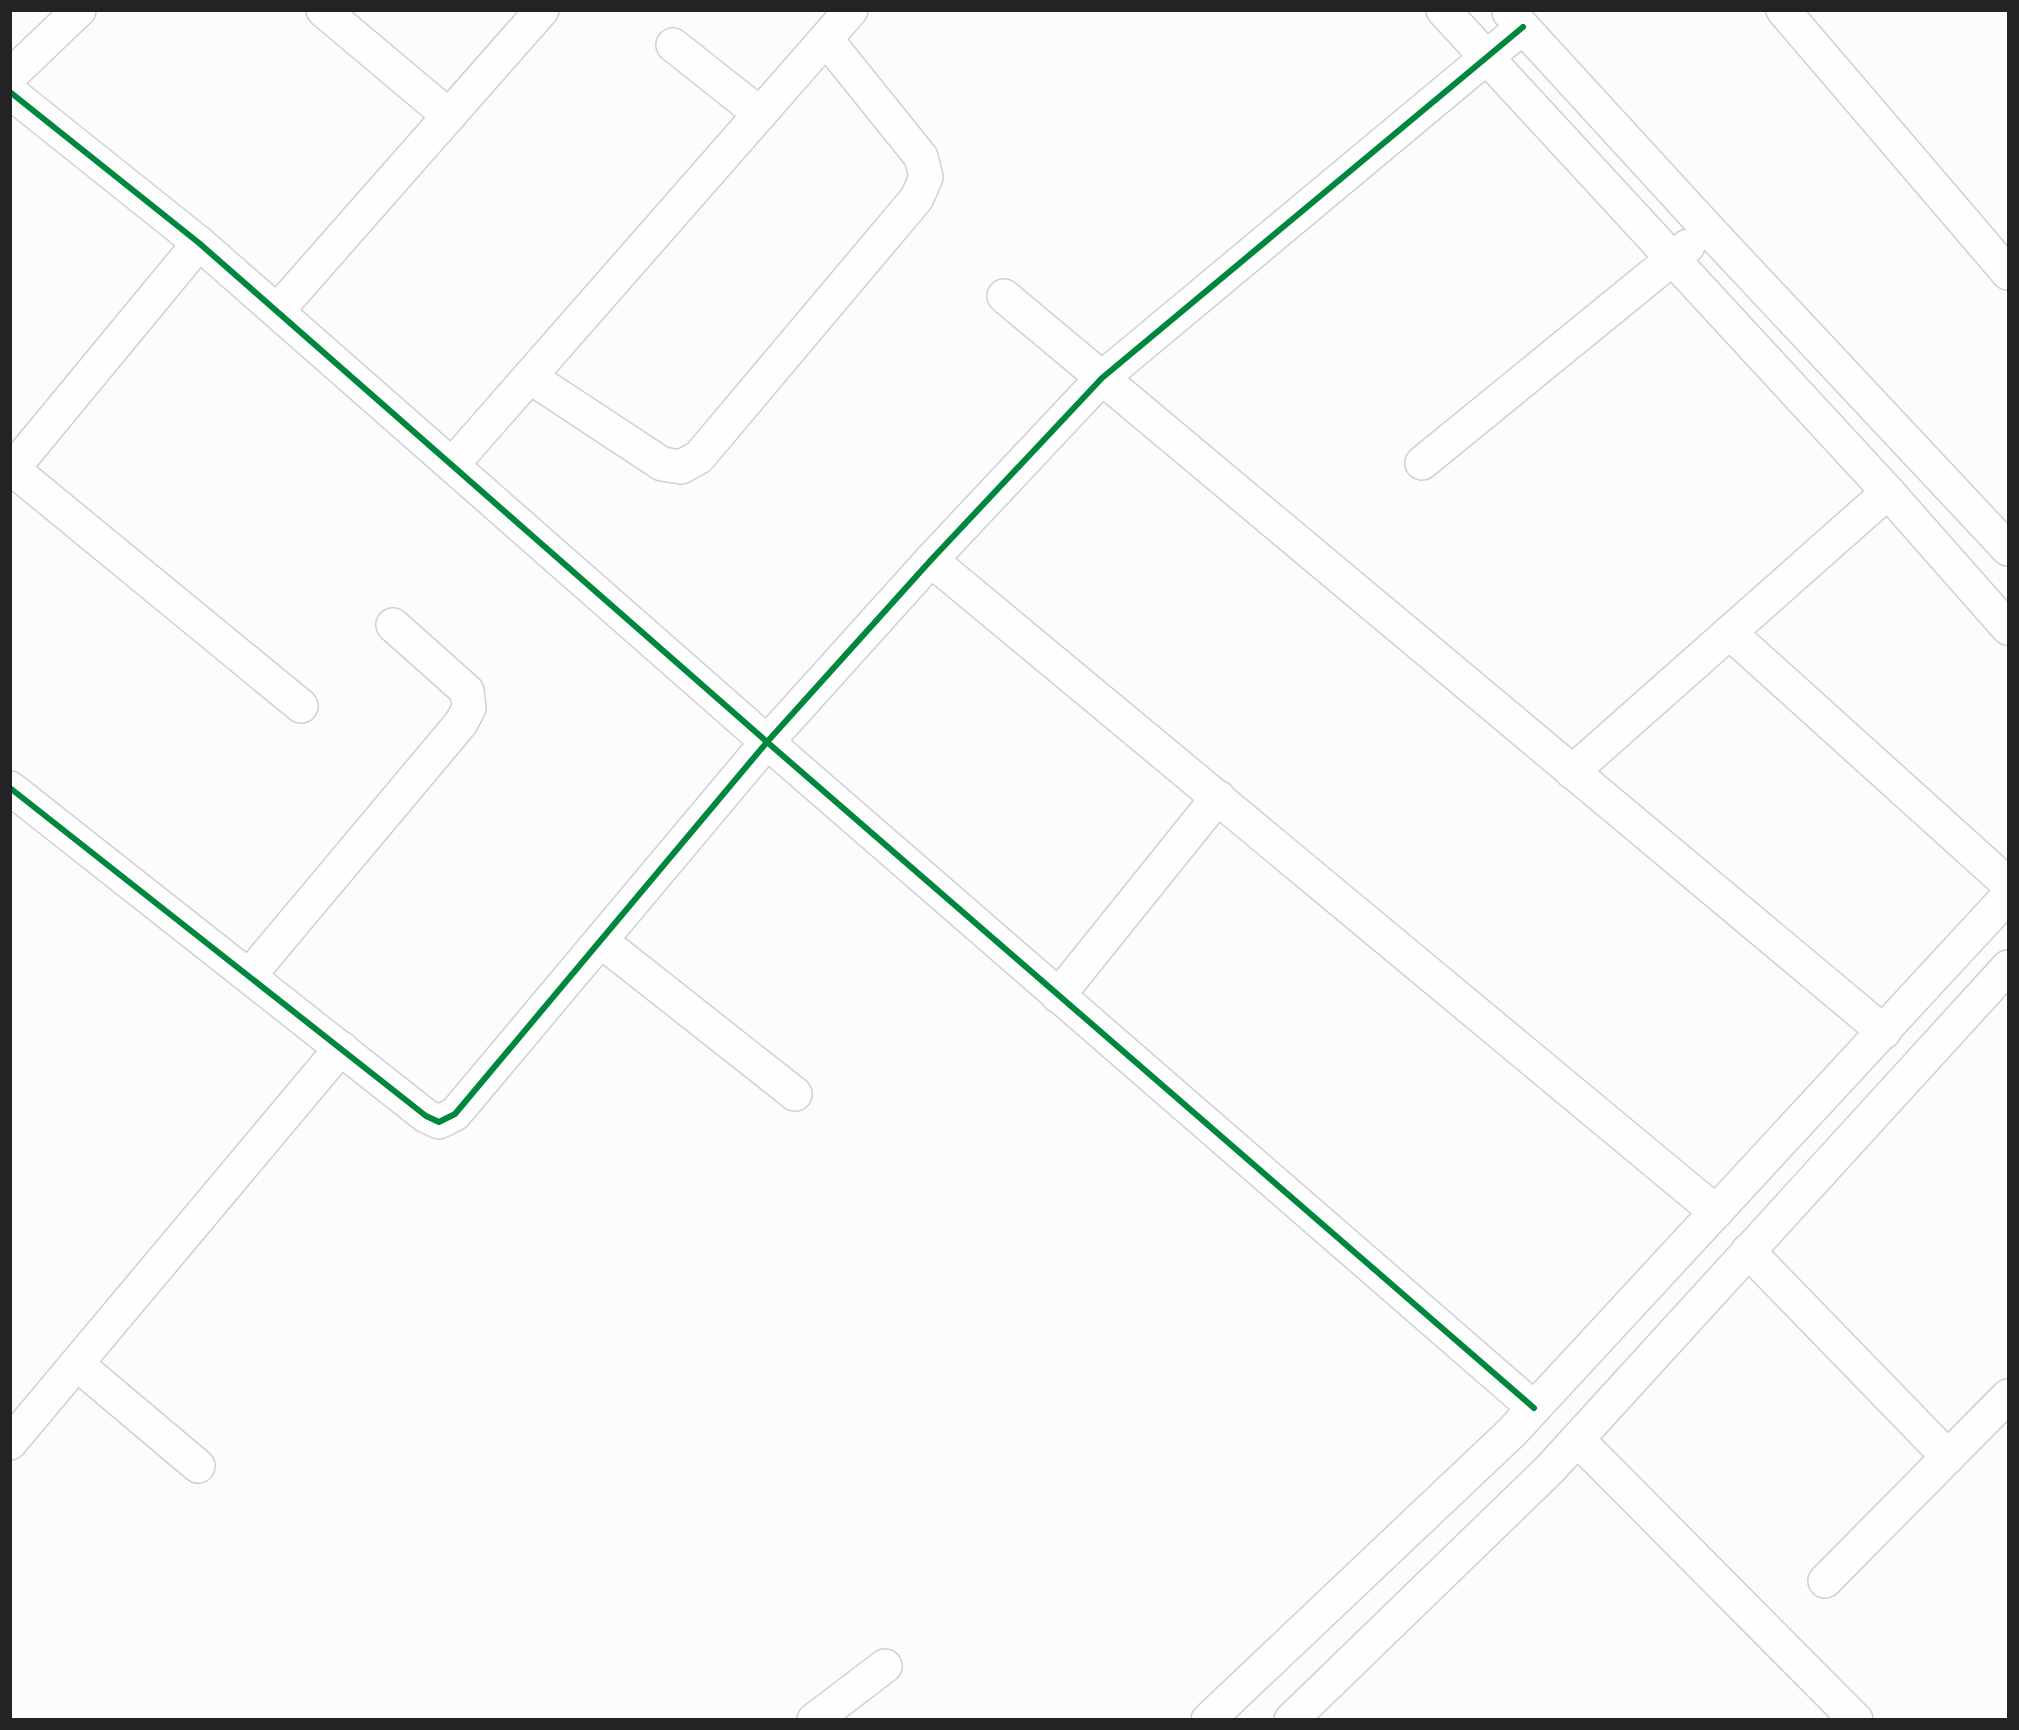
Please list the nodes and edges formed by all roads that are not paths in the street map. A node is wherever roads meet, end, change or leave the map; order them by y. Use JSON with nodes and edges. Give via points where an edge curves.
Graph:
{"nodes":[{"id":1,"x":79,"y":10,"type":"edge"},
{"id":2,"x":323,"y":10,"type":"edge"},
{"id":3,"x":851,"y":10,"type":"edge"},
{"id":4,"x":1443,"y":10,"type":"edge"},
{"id":5,"x":1783,"y":10,"type":"edge"},
{"id":6,"x":528,"y":15,"type":"edge"},
{"id":7,"x":1515,"y":19,"type":"edge"},
{"id":8,"x":826,"y":39,"type":"junction"},
{"id":9,"x":673,"y":45,"type":"dead end"},
{"id":10,"x":1487,"y":57,"type":"junction"},
{"id":11,"x":10,"y":76,"type":"edge"},
{"id":12,"x":10,"y":92,"type":"edge"},
{"id":13,"x":760,"y":114,"type":"junction"},
{"id":14,"x":449,"y":116,"type":"junction"},
{"id":15,"x":1708,"y":229,"type":"junction"},
{"id":16,"x":199,"y":243,"type":"junction"},
{"id":17,"x":1672,"y":259,"type":"junction"},
{"id":18,"x":2008,"y":273,"type":"edge"},
{"id":19,"x":1004,"y":296,"type":"dead end"},
{"id":20,"x":277,"y":311,"type":"junction"},
{"id":21,"x":530,"y":377,"type":"junction"},
{"id":22,"x":1102,"y":378,"type":"junction"},
{"id":23,"x":1422,"y":463,"type":"dead end"},
{"id":24,"x":452,"y":465,"type":"junction"},
{"id":25,"x":11,"y":469,"type":"edge"},
{"id":26,"x":1888,"y":492,"type":"junction"},
{"id":27,"x":2008,"y":549,"type":"edge"},
{"id":28,"x":931,"y":560,"type":"junction"},
{"id":29,"x":393,"y":625,"type":"dead end"},
{"id":30,"x":2008,"y":628,"type":"edge"},
{"id":31,"x":1730,"y":633,"type":"junction"},
{"id":32,"x":301,"y":706,"type":"dead end"},
{"id":33,"x":767,"y":742,"type":"junction"},
{"id":34,"x":1572,"y":772,"type":"junction"},
{"id":35,"x":10,"y":788,"type":"edge"},
{"id":36,"x":1218,"y":798,"type":"junction"},
{"id":37,"x":2008,"y":884,"type":"edge"},
{"id":38,"x":2008,"y":896,"type":"edge"},
{"id":39,"x":601,"y":941,"type":"junction"},
{"id":40,"x":2008,"y":967,"type":"edge"},
{"id":41,"x":249,"y":976,"type":"junction"},
{"id":42,"x":1058,"y":996,"type":"junction"},
{"id":43,"x":1884,"y":1032,"type":"junction"},
{"id":44,"x":341,"y":1048,"type":"junction"},
{"id":45,"x":795,"y":1094,"type":"dead end"},
{"id":46,"x":1716,"y":1212,"type":"junction"},
{"id":47,"x":1748,"y":1251,"type":"junction"},
{"id":48,"x":77,"y":1364,"type":"junction"},
{"id":49,"x":2008,"y":1396,"type":"edge"},
{"id":50,"x":1534,"y":1408,"type":"junction"},
{"id":51,"x":1577,"y":1439,"type":"junction"},
{"id":52,"x":10,"y":1443,"type":"edge"},
{"id":53,"x":1947,"y":1457,"type":"junction"},
{"id":54,"x":198,"y":1466,"type":"dead end"},
{"id":55,"x":1825,"y":1581,"type":"dead end"},
{"id":56,"x":885,"y":1666,"type":"dead end"},
{"id":57,"x":814,"y":1719,"type":"edge"},
{"id":58,"x":1208,"y":1719,"type":"edge"},
{"id":59,"x":1291,"y":1719,"type":"edge"},
{"id":60,"x":1856,"y":1719,"type":"edge"}],
"edges":[{"from":1,"to":11,"type":"main road"},
{"from":2,"to":14,"type":"main road"},
{"from":3,"to":8,"type":"main road"},
{"from":4,"to":10,"type":"main road"},
{"from":5,"to":18,"type":"main road"},
{"from":6,"to":14,"type":"main road"},
{"from":7,"to":10,"type":"main road"},
{"from":7,"to":15,"type":"main road"},
{"from":8,"to":13,"type":"main road"},
{"from":8,"to":21,"type":"main road","via":[[921,157],[926,177],[917,198],[699,457],[681,467],[662,464]]},
{"from":9,"to":13,"type":"main road"},
{"from":10,"to":17,"type":"main road"},
{"from":10,"to":22,"type":"main road"},
{"from":12,"to":16,"type":"main road"},
{"from":13,"to":21,"type":"main road"},
{"from":14,"to":20,"type":"main road"},
{"from":15,"to":17,"type":"main road"},
{"from":15,"to":27,"type":"main road"},
{"from":16,"to":20,"type":"main road"},
{"from":16,"to":25,"type":"main road"},
{"from":17,"to":23,"type":"main road"},
{"from":17,"to":26,"type":"main road"},
{"from":19,"to":22,"type":"main road"},
{"from":20,"to":24,"type":"main road"},
{"from":21,"to":24,"type":"main road"},
{"from":22,"to":28,"type":"main road"},
{"from":22,"to":34,"type":"main road"},
{"from":24,"to":33,"type":"main road"},
{"from":25,"to":32,"type":"main road"},
{"from":26,"to":30,"type":"main road"},
{"from":26,"to":31,"type":"main road"},
{"from":28,"to":33,"type":"main road"},
{"from":28,"to":36,"type":"main road"},
{"from":29,"to":41,"type":"main road","via":[[467,691],[469,708],[461,723]]},
{"from":31,"to":34,"type":"main road"},
{"from":31,"to":37,"type":"main road"},
{"from":33,"to":39,"type":"main road"},
{"from":33,"to":42,"type":"main road"},
{"from":34,"to":43,"type":"main road"},
{"from":35,"to":41,"type":"main road"},
{"from":36,"to":42,"type":"main road"},
{"from":36,"to":46,"type":"main road"},
{"from":38,"to":43,"type":"main road"},
{"from":39,"to":44,"type":"main road","via":[[455,1114],[439,1122],[426,1116]]},
{"from":39,"to":45,"type":"main road"},
{"from":40,"to":47,"type":"main road"},
{"from":41,"to":44,"type":"main road"},
{"from":42,"to":50,"type":"main road"},
{"from":43,"to":46,"type":"main road"},
{"from":44,"to":48,"type":"main road"},
{"from":46,"to":50,"type":"main road"},
{"from":47,"to":51,"type":"main road"},
{"from":47,"to":53,"type":"main road"},
{"from":48,"to":52,"type":"main road"},
{"from":48,"to":54,"type":"main road"},
{"from":49,"to":53,"type":"main road"},
{"from":50,"to":58,"type":"main road"},
{"from":51,"to":59,"type":"main road"},
{"from":51,"to":60,"type":"main road"},
{"from":53,"to":55,"type":"main road"},
{"from":56,"to":57,"type":"main road"}]}
